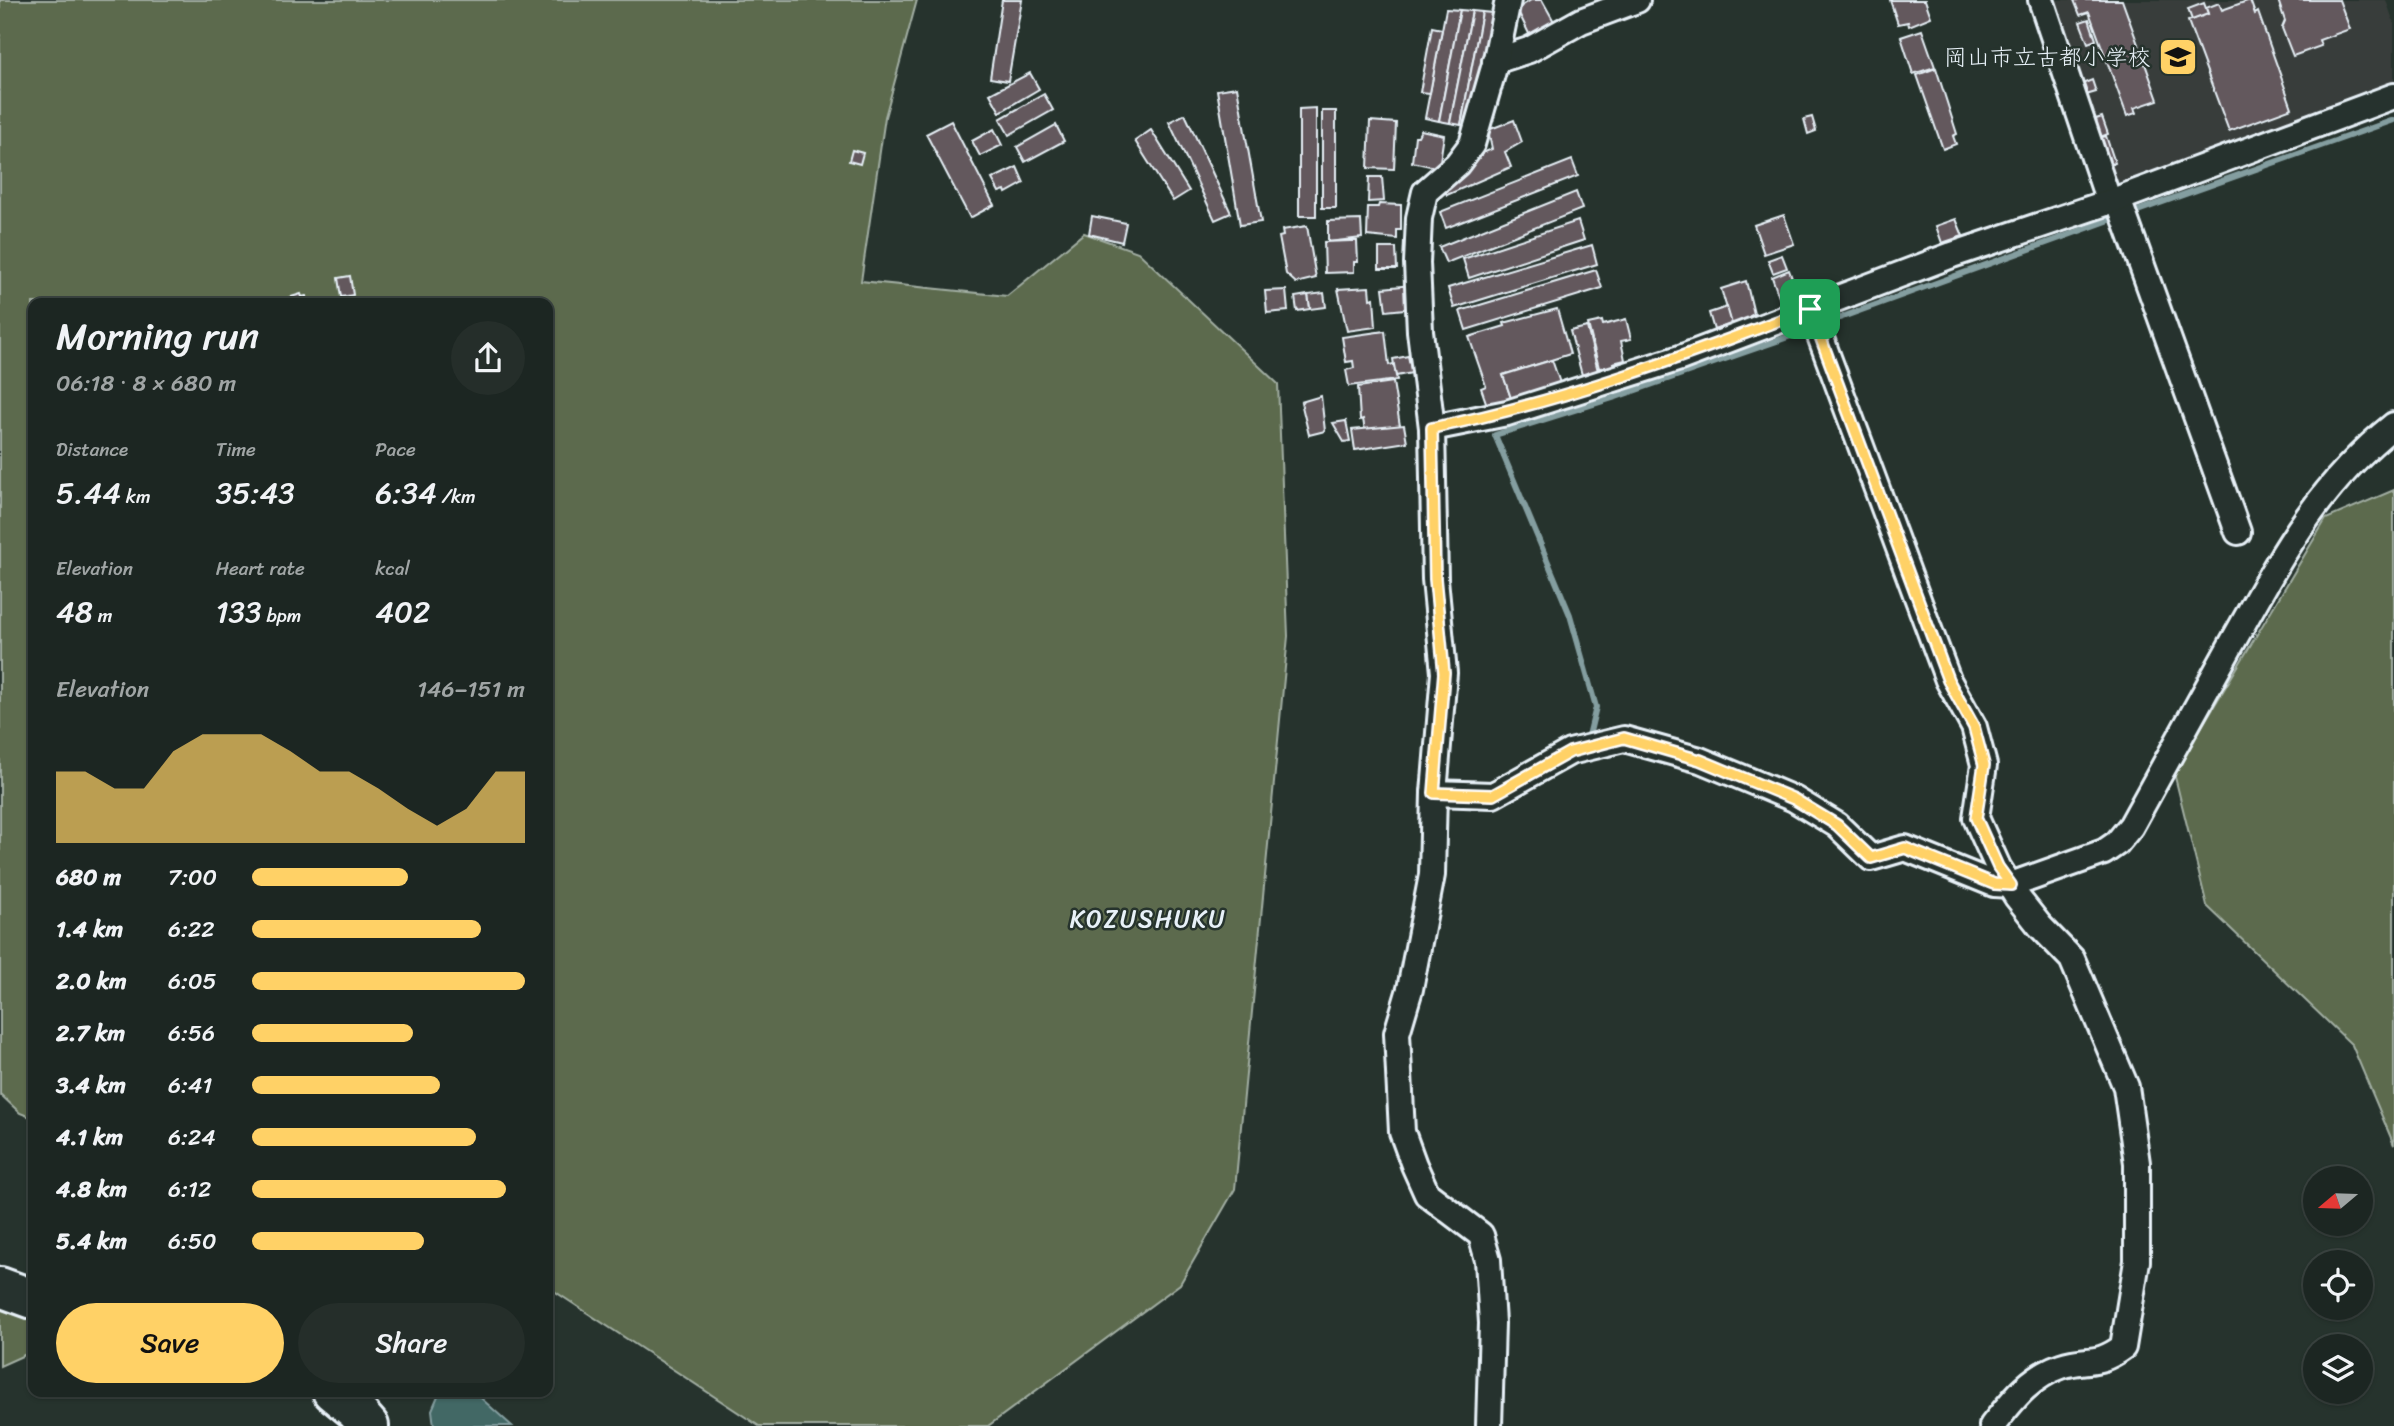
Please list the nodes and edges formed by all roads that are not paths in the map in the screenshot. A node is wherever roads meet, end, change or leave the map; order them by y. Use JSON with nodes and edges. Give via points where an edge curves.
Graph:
{"nodes":[{"id":1,"x":1508,"y":0,"type":"edge"},
{"id":2,"x":1637,"y":0,"type":"edge"},
{"id":3,"x":2041,"y":0,"type":"edge"},
{"id":4,"x":1495,"y":61,"type":"junction"},
{"id":5,"x":2394,"y":96,"type":"edge"},
{"id":6,"x":2119,"y":209,"type":"junction"},
{"id":7,"x":1810,"y":309,"type":"junction"},
{"id":8,"x":2394,"y":425,"type":"edge"},
{"id":9,"x":1432,"y":428,"type":"junction"},
{"id":10,"x":2238,"y":532,"type":"dead end"},
{"id":11,"x":1434,"y":793,"type":"junction"},
{"id":12,"x":2011,"y":885,"type":"junction"},
{"id":13,"x":0,"y":1287,"type":"edge"},
{"id":14,"x":28,"y":1297,"type":"edge"},
{"id":15,"x":339,"y":1397,"type":"edge"},
{"id":16,"x":369,"y":1426,"type":"edge"},
{"id":17,"x":1489,"y":1426,"type":"edge"},
{"id":18,"x":1992,"y":1426,"type":"edge"}],
"edges":[{"from":1,"to":4,"type":"street"},
{"from":2,"to":4,"type":"street"},
{"from":3,"to":6,"type":"street"},
{"from":4,"to":9,"type":"street","via":[[1472,144],[1425,192],[1419,218],[1420,331]]},
{"from":5,"to":6,"type":"street"},
{"from":6,"to":7,"type":"street","via":[[1952,255]]},
{"from":6,"to":10,"type":"street"},
{"from":7,"to":9,"type":"street","via":[[1681,358],[1519,409]]},
{"from":7,"to":12,"type":"street","via":[[1948,680],[1974,727],[1984,765],[1976,818]]},
{"from":8,"to":12,"type":"street","via":[[2328,486],[2284,551],[2131,826],[2117,843],[2104,852]]},
{"from":9,"to":11,"type":"street","via":[[1435,579],[1444,673]]},
{"from":11,"to":12,"type":"street","via":[[1493,795],[1570,752],[1624,738],[1700,760],[1794,799],[1837,825],[1871,858],[1905,848],[1994,884]]},
{"from":11,"to":17,"type":"street","via":[[1432,875],[1397,1033],[1402,1132],[1427,1194],[1481,1235],[1488,1260],[1492,1323]]},
{"from":12,"to":18,"type":"street","via":[[2040,926],[2072,959],[2126,1087],[2137,1163],[2137,1261],[2123,1347],[2096,1363],[2063,1365],[2035,1378]]},
{"from":13,"to":14,"type":"main road"},
{"from":15,"to":16,"type":"main road"}]}
